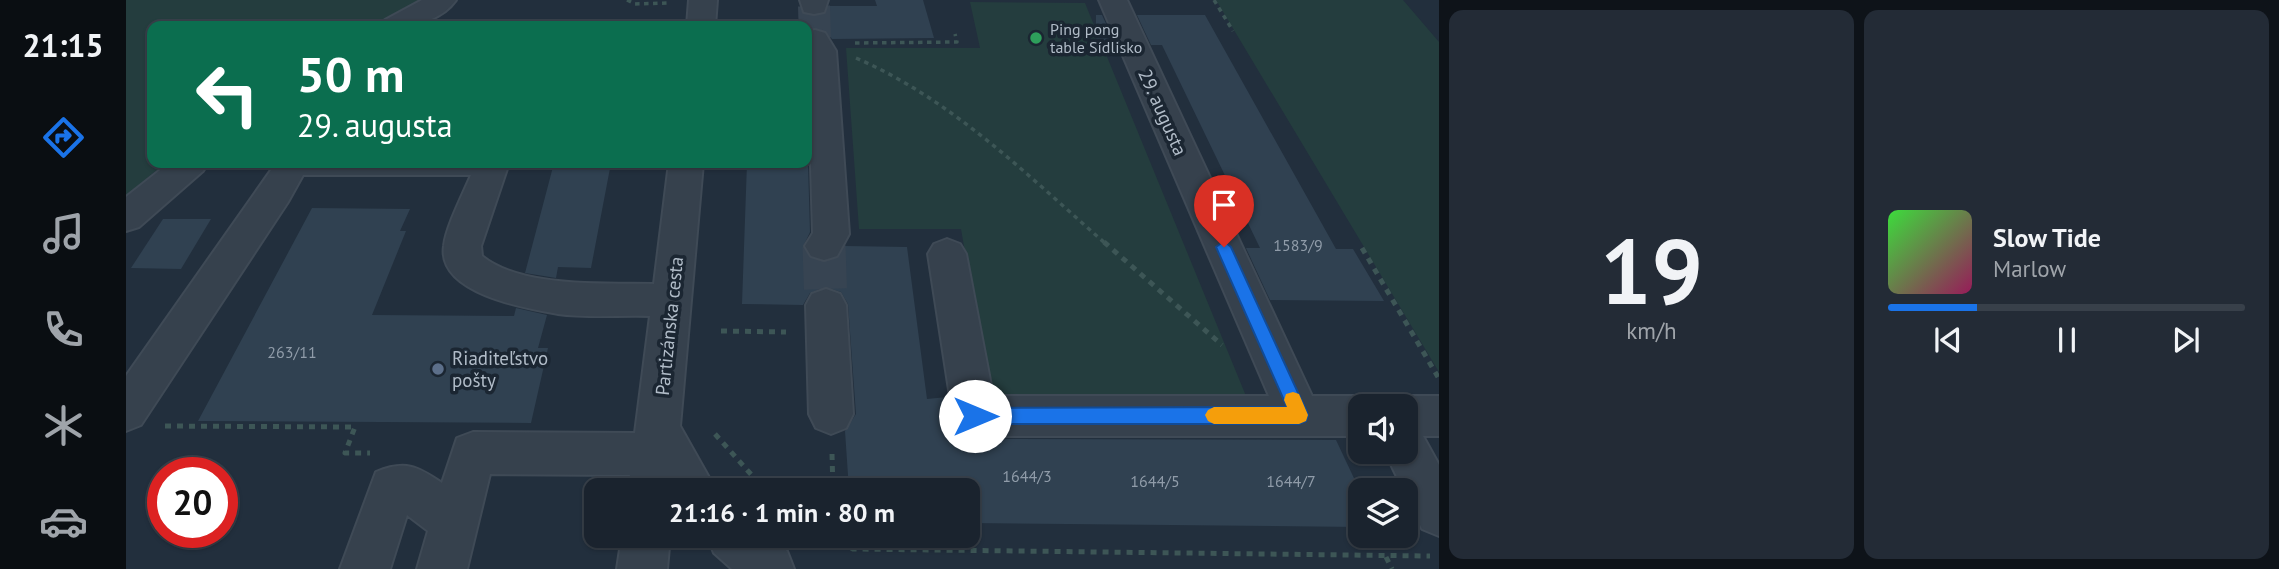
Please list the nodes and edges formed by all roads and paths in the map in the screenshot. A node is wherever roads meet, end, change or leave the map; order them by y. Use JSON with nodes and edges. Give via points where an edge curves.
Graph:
{"nodes":[{"id":1,"x":442,"y":0,"type":"edge"},
{"id":2,"x":627,"y":0,"type":"edge"},
{"id":3,"x":702,"y":0,"type":"edge"},
{"id":4,"x":1113,"y":0,"type":"edge"},
{"id":5,"x":1214,"y":0,"type":"edge"},
{"id":6,"x":661,"y":4,"type":"dead end"},
{"id":7,"x":404,"y":21,"type":"edge"},
{"id":8,"x":701,"y":21,"type":"edge"},
{"id":9,"x":1233,"y":31,"type":"dead end"},
{"id":10,"x":955,"y":34,"type":"dead end"},
{"id":11,"x":816,"y":42,"type":"junction"},
{"id":12,"x":185,"y":168,"type":"edge"},
{"id":13,"x":290,"y":168,"type":"edge"},
{"id":14,"x":490,"y":168,"type":"edge"},
{"id":15,"x":685,"y":168,"type":"edge"},
{"id":16,"x":126,"y":217,"type":"edge"},
{"id":17,"x":824,"y":246,"type":"tunnel mouth"},
{"id":18,"x":1362,"y":248,"type":"dead end"},
{"id":19,"x":947,"y":254,"type":"dead end"},
{"id":20,"x":671,"y":300,"type":"junction"},
{"id":21,"x":827,"y":319,"type":"joint"},
{"id":22,"x":721,"y":331,"type":"dead end"},
{"id":23,"x":1228,"y":350,"type":"dead end"},
{"id":24,"x":1439,"y":378,"type":"edge"},
{"id":25,"x":831,"y":414,"type":"dead end"},
{"id":26,"x":1299,"y":415,"type":"junction"},
{"id":27,"x":1348,"y":416,"type":"edge"},
{"id":28,"x":1418,"y":416,"type":"edge"},
{"id":29,"x":1439,"y":416,"type":"edge"},
{"id":30,"x":139,"y":419,"type":"edge"},
{"id":31,"x":715,"y":434,"type":"dead end"},
{"id":32,"x":383,"y":453,"type":"dead end"},
{"id":33,"x":654,"y":458,"type":"edge"},
{"id":34,"x":1414,"y":464,"type":"edge"},
{"id":35,"x":678,"y":478,"type":"edge"},
{"id":36,"x":754,"y":478,"type":"edge"},
{"id":37,"x":1439,"y":512,"type":"edge"},
{"id":38,"x":455,"y":521,"type":"junction"},
{"id":39,"x":645,"y":548,"type":"edge"},
{"id":40,"x":745,"y":548,"type":"edge"},
{"id":41,"x":850,"y":548,"type":"edge"},
{"id":42,"x":1439,"y":556,"type":"edge"},
{"id":43,"x":1386,"y":558,"type":"junction"},
{"id":44,"x":365,"y":569,"type":"edge"},
{"id":45,"x":442,"y":569,"type":"edge"},
{"id":46,"x":642,"y":569,"type":"edge"},
{"id":47,"x":769,"y":569,"type":"edge"},
{"id":48,"x":1392,"y":569,"type":"edge"}],
"edges":[{"from":1,"to":7,"type":"street"},
{"from":2,"to":6,"type":"path"},
{"from":3,"to":8,"type":"street"},
{"from":4,"to":26,"type":"street","name":"29. augusta"},
{"from":5,"to":9,"type":"path"},
{"from":10,"to":11,"type":"path","via":[[957,42]]},
{"from":11,"to":17,"type":"street","via":[[821,51],[831,234]]},
{"from":11,"to":23,"type":"path","via":[[888,70],[926,95],[1005,156]]},
{"from":12,"to":16,"type":"street"},
{"from":13,"to":30,"type":"street"},
{"from":14,"to":20,"type":"street","via":[[462,246],[464,263],[484,280],[559,299]]},
{"from":15,"to":20,"type":"street","name":"Partizánska cesta"},
{"from":18,"to":24,"type":"path"},
{"from":19,"to":26,"type":"street","via":[[975,416]]},
{"from":20,"to":33,"type":"street","name":"Partizánska cesta"},
{"from":21,"to":22,"type":"path"},
{"from":21,"to":25,"type":"street"},
{"from":26,"to":27,"type":"street"},
{"from":28,"to":29,"type":"street"},
{"from":30,"to":32,"type":"path","via":[[355,427],[345,453]]},
{"from":31,"to":36,"type":"path"},
{"from":33,"to":35,"type":"street"},
{"from":33,"to":38,"type":"street","via":[[473,453]]},
{"from":34,"to":37,"type":"street"},
{"from":38,"to":44,"type":"street","via":[[409,488],[392,488]]},
{"from":38,"to":45,"type":"street"},
{"from":39,"to":46,"type":"street"},
{"from":40,"to":47,"type":"street"},
{"from":41,"to":43,"type":"path"},
{"from":42,"to":43,"type":"path"},
{"from":43,"to":48,"type":"path"}]}
